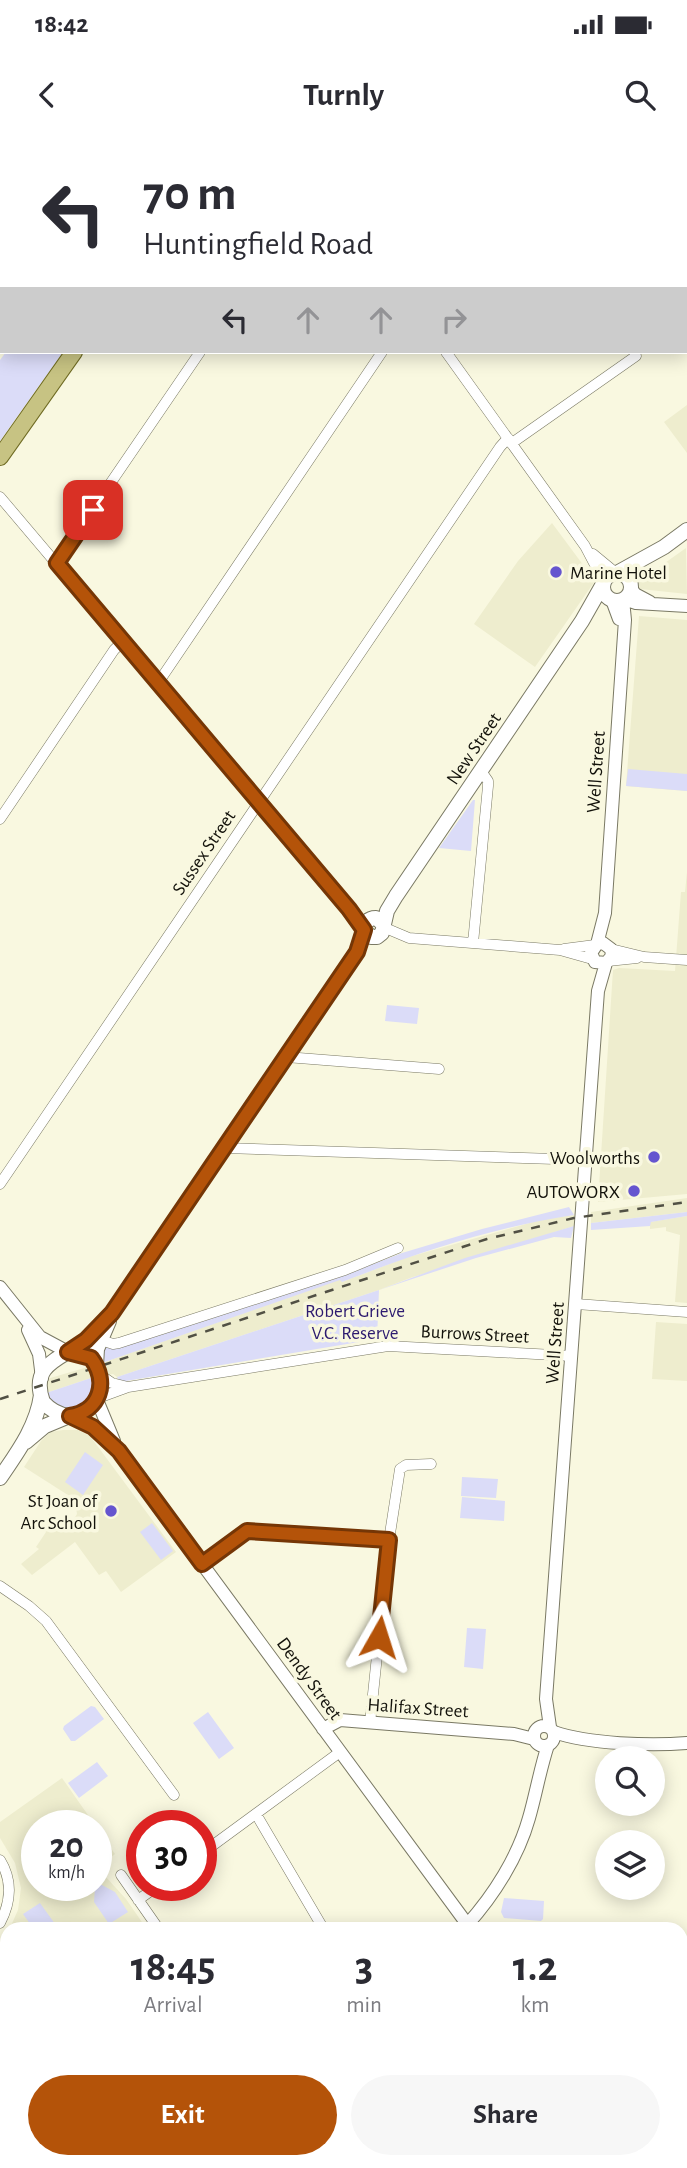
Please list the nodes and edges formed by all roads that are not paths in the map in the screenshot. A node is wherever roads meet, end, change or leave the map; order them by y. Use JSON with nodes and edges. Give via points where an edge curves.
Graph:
{"nodes":[{"id":1,"x":73,"y":354,"type":"edge"},
{"id":2,"x":199,"y":354,"type":"edge"},
{"id":3,"x":381,"y":354,"type":"edge"},
{"id":4,"x":447,"y":354,"type":"edge"},
{"id":5,"x":636,"y":356,"type":"dead end"},
{"id":6,"x":510,"y":441,"type":"junction"},
{"id":7,"x":0,"y":457,"type":"edge"},
{"id":8,"x":0,"y":497,"type":"edge"},
{"id":9,"x":687,"y":530,"type":"edge"},
{"id":10,"x":664,"y":547,"type":"junction"},
{"id":11,"x":57,"y":563,"type":"junction"},
{"id":12,"x":610,"y":578,"type":"junction"},
{"id":13,"x":622,"y":595,"type":"junction"},
{"id":14,"x":657,"y":604,"type":"junction"},
{"id":15,"x":687,"y":606,"type":"edge"},
{"id":16,"x":582,"y":621,"type":"junction"},
{"id":17,"x":624,"y":626,"type":"junction"},
{"id":18,"x":123,"y":642,"type":"junction"},
{"id":19,"x":158,"y":682,"type":"junction"},
{"id":20,"x":481,"y":771,"type":"junction"},
{"id":21,"x":470,"y":786,"type":"junction"},
{"id":22,"x":258,"y":802,"type":"junction"},
{"id":23,"x":485,"y":804,"type":"junction"},
{"id":24,"x":0,"y":819,"type":"edge"},
{"id":25,"x":374,"y":928,"type":"junction"},
{"id":26,"x":472,"y":943,"type":"junction"},
{"id":27,"x":560,"y":950,"type":"junction"},
{"id":28,"x":604,"y":951,"type":"junction"},
{"id":29,"x":593,"y":960,"type":"junction"},
{"id":30,"x":687,"y":960,"type":"edge"},
{"id":31,"x":598,"y":991,"type":"junction"},
{"id":32,"x":286,"y":1057,"type":"junction"},
{"id":33,"x":439,"y":1069,"type":"dead end"},
{"id":34,"x":225,"y":1148,"type":"junction"},
{"id":35,"x":586,"y":1160,"type":"junction"},
{"id":36,"x":0,"y":1184,"type":"edge"},
{"id":37,"x":398,"y":1248,"type":"dead end"},
{"id":38,"x":0,"y":1287,"type":"edge"},
{"id":39,"x":576,"y":1304,"type":"junction"},
{"id":40,"x":687,"y":1312,"type":"edge"},
{"id":41,"x":22,"y":1317,"type":"junction"},
{"id":42,"x":96,"y":1337,"type":"junction"},
{"id":43,"x":68,"y":1352,"type":"junction"},
{"id":44,"x":572,"y":1356,"type":"junction"},
{"id":45,"x":97,"y":1370,"type":"junction"},
{"id":46,"x":42,"y":1378,"type":"junction"},
{"id":47,"x":128,"y":1387,"type":"junction"},
{"id":48,"x":41,"y":1395,"type":"junction"},
{"id":49,"x":98,"y":1399,"type":"junction"},
{"id":50,"x":69,"y":1416,"type":"junction"},
{"id":51,"x":22,"y":1445,"type":"junction"},
{"id":52,"x":119,"y":1451,"type":"junction"},
{"id":53,"x":431,"y":1464,"type":"dead end"},
{"id":54,"x":0,"y":1478,"type":"edge"},
{"id":55,"x":389,"y":1540,"type":"junction"},
{"id":56,"x":202,"y":1564,"type":"junction"},
{"id":57,"x":0,"y":1586,"type":"edge"},
{"id":58,"x":370,"y":1723,"type":"junction"},
{"id":59,"x":323,"y":1729,"type":"junction"},
{"id":60,"x":544,"y":1735,"type":"junction"},
{"id":61,"x":687,"y":1743,"type":"edge"},
{"id":62,"x":665,"y":1745,"type":"junction"},
{"id":63,"x":687,"y":1751,"type":"edge"},
{"id":64,"x":340,"y":1752,"type":"junction"},
{"id":65,"x":174,"y":1795,"type":"dead end"},
{"id":66,"x":256,"y":1814,"type":"junction"},
{"id":67,"x":217,"y":1842,"type":"edge"},
{"id":68,"x":0,"y":1860,"type":"edge"},
{"id":69,"x":121,"y":1875,"type":"dead end"},
{"id":70,"x":126,"y":1882,"type":"edge"},
{"id":71,"x":139,"y":1901,"type":"edge"},
{"id":72,"x":0,"y":1922,"type":"edge"},
{"id":73,"x":154,"y":1922,"type":"edge"},
{"id":74,"x":319,"y":1922,"type":"edge"},
{"id":75,"x":464,"y":1922,"type":"edge"},
{"id":76,"x":472,"y":1922,"type":"edge"}],
"edges":[{"from":1,"to":7,"type":"main road"},
{"from":2,"to":11,"type":"street"},
{"from":3,"to":19,"type":"street"},
{"from":4,"to":6,"type":"street"},
{"from":5,"to":6,"type":"street","name":"Sussex Street"},
{"from":6,"to":12,"type":"street"},
{"from":6,"to":22,"type":"street","name":"Sussex Street","via":[[499,447]]},
{"from":8,"to":11,"type":"street"},
{"from":9,"to":10,"type":"main road","name":"New Street"},
{"from":10,"to":12,"type":"main road","name":"New Street"},
{"from":10,"to":13,"type":"main road","name":"New Street"},
{"from":11,"to":18,"type":"street"},
{"from":12,"to":13,"type":"main road","via":[[604,592]]},
{"from":12,"to":13,"type":"main road","via":[[625,576]]},
{"from":12,"to":16,"type":"main road","name":"New Street"},
{"from":13,"to":14,"type":"street"},
{"from":13,"to":16,"type":"main road","name":"New Street"},
{"from":13,"to":17,"type":"street","name":"Well Street"},
{"from":14,"to":15,"type":"street"},
{"from":14,"to":17,"type":"street","via":[[634,609]]},
{"from":16,"to":20,"type":"main road","name":"New Street"},
{"from":17,"to":28,"type":"street","name":"Well Street"},
{"from":18,"to":19,"type":"street"},
{"from":18,"to":24,"type":"street"},
{"from":19,"to":22,"type":"street"},
{"from":20,"to":21,"type":"main road","name":"New Street"},
{"from":20,"to":23,"type":"street","via":[[488,781]]},
{"from":21,"to":23,"type":"street"},
{"from":21,"to":25,"type":"main road","name":"New Street"},
{"from":22,"to":25,"type":"street","via":[[349,909]]},
{"from":22,"to":36,"type":"street","name":"Sussex Street"},
{"from":23,"to":26,"type":"street"},
{"from":25,"to":26,"type":"street","via":[[410,938]]},
{"from":25,"to":32,"type":"main road","name":"New Street"},
{"from":26,"to":27,"type":"street"},
{"from":27,"to":28,"type":"street"},
{"from":27,"to":29,"type":"street"},
{"from":28,"to":29,"type":"street","via":[[601,964]]},
{"from":28,"to":30,"type":"street"},
{"from":28,"to":31,"type":"street","name":"Well Street"},
{"from":29,"to":31,"type":"street","name":"Well Street"},
{"from":31,"to":35,"type":"street","name":"Well Street"},
{"from":32,"to":33,"type":"street"},
{"from":32,"to":34,"type":"main road","name":"New Street"},
{"from":34,"to":35,"type":"street"},
{"from":34,"to":42,"type":"main road","name":"New Street"},
{"from":35,"to":39,"type":"street","name":"Well Street"},
{"from":37,"to":42,"type":"street","via":[[345,1270],[119,1343]]},
{"from":38,"to":41,"type":"street"},
{"from":39,"to":40,"type":"street"},
{"from":39,"to":44,"type":"street","name":"Well Street"},
{"from":41,"to":43,"type":"street","via":[[46,1342]]},
{"from":41,"to":46,"type":"street","via":[[39,1354]]},
{"from":42,"to":43,"type":"main road","name":"New Street"},
{"from":42,"to":45,"type":"main road"},
{"from":43,"to":45,"type":"main road","via":[[88,1356]]},
{"from":43,"to":46,"type":"main road","via":[[43,1370]]},
{"from":44,"to":47,"type":"street","name":"Burrows Street","via":[[388,1346]]},
{"from":44,"to":60,"type":"street","name":"Well Street"},
{"from":45,"to":47,"type":"street","via":[[112,1383]]},
{"from":45,"to":49,"type":"main road"},
{"from":46,"to":48,"type":"main road"},
{"from":47,"to":49,"type":"street","name":"Burrows Street"},
{"from":48,"to":50,"type":"main road","via":[[50,1409]]},
{"from":48,"to":51,"type":"main road"},
{"from":49,"to":50,"type":"main road","via":[[87,1410]]},
{"from":49,"to":52,"type":"street","name":"Dendy Street"},
{"from":50,"to":51,"type":"main road","via":[[42,1428]]},
{"from":50,"to":52,"type":"street","name":"Dendy Street","via":[[93,1427]]},
{"from":51,"to":54,"type":"main road"},
{"from":52,"to":56,"type":"street","name":"Dendy Street"},
{"from":53,"to":55,"type":"street","via":[[400,1469]]},
{"from":55,"to":56,"type":"street","via":[[247,1531]]},
{"from":55,"to":58,"type":"street"},
{"from":56,"to":59,"type":"street","name":"Dendy Street"},
{"from":57,"to":65,"type":"street","via":[[46,1621]]},
{"from":58,"to":59,"type":"street","name":"Halifax Street","via":[[340,1720]]},
{"from":58,"to":60,"type":"street","name":"Halifax Street"},
{"from":59,"to":64,"type":"street","name":"Dendy Street"},
{"from":60,"to":62,"type":"street","name":"Halifax Street"},
{"from":60,"to":76,"type":"street","name":"Well Street","via":[[528,1821],[509,1866]]},
{"from":61,"to":62,"type":"street","name":"Halifax Street"},
{"from":62,"to":63,"type":"street","name":"Halifax Street"},
{"from":64,"to":66,"type":"street"},
{"from":64,"to":75,"type":"street","name":"Dendy Street"},
{"from":66,"to":67,"type":"street"},
{"from":66,"to":74,"type":"street"},
{"from":68,"to":72,"type":"street","via":[[9,1886]]},
{"from":69,"to":70,"type":"street"},
{"from":71,"to":73,"type":"street"}]}
